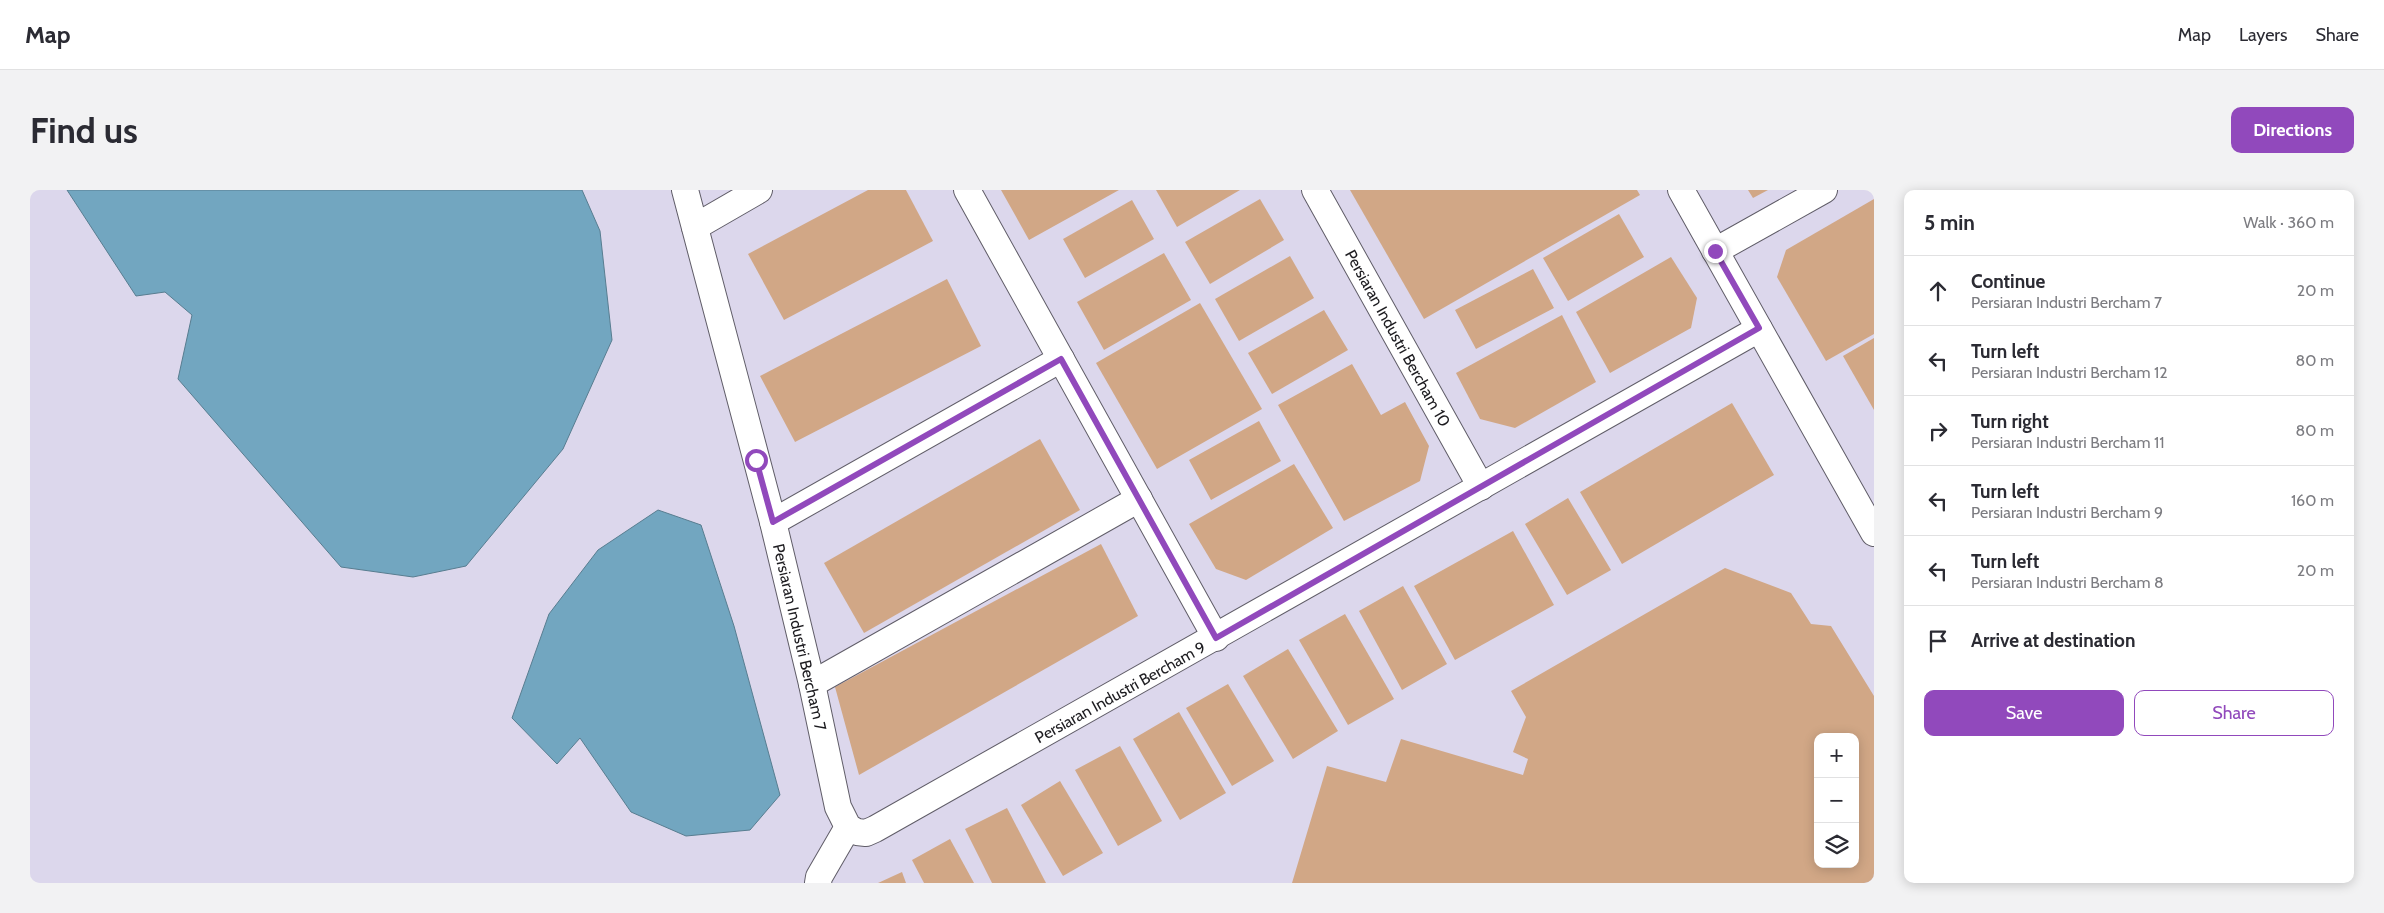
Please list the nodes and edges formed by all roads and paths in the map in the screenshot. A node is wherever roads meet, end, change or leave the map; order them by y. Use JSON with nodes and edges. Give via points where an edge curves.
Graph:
{"nodes":[{"id":1,"x":685,"y":190,"type":"edge"},
{"id":2,"x":759,"y":190,"type":"edge"},
{"id":3,"x":967,"y":190,"type":"edge"},
{"id":4,"x":1315,"y":190,"type":"edge"},
{"id":5,"x":1681,"y":190,"type":"edge"},
{"id":6,"x":1824,"y":190,"type":"edge"},
{"id":7,"x":695,"y":227,"type":"junction"},
{"id":8,"x":1715,"y":251,"type":"junction"},
{"id":9,"x":1759,"y":328,"type":"junction"},
{"id":10,"x":1061,"y":359,"type":"junction"},
{"id":11,"x":1481,"y":487,"type":"junction"},
{"id":12,"x":1139,"y":498,"type":"junction"},
{"id":13,"x":773,"y":522,"type":"junction"},
{"id":14,"x":1874,"y":532,"type":"edge"},
{"id":15,"x":1216,"y":638,"type":"junction"},
{"id":16,"x":812,"y":684,"type":"junction"},
{"id":17,"x":848,"y":827,"type":"junction"},
{"id":18,"x":818,"y":883,"type":"edge"}],
"edges":[{"from":1,"to":7,"type":"street","name":"Persiaran Industri Bercham 7"},
{"from":2,"to":7,"type":"street"},
{"from":3,"to":10,"type":"street"},
{"from":4,"to":11,"type":"street","name":"Persiaran Industri Bercham 10"},
{"from":5,"to":8,"type":"street"},
{"from":6,"to":8,"type":"street"},
{"from":7,"to":13,"type":"street","name":"Persiaran Industri Bercham 7"},
{"from":8,"to":9,"type":"street"},
{"from":9,"to":11,"type":"street","name":"Persiaran Industri Bercham 9"},
{"from":9,"to":14,"type":"street"},
{"from":10,"to":12,"type":"street"},
{"from":10,"to":13,"type":"street"},
{"from":11,"to":15,"type":"street","name":"Persiaran Industri Bercham 9"},
{"from":12,"to":15,"type":"street"},
{"from":12,"to":16,"type":"street"},
{"from":13,"to":16,"type":"street","name":"Persiaran Industri Bercham 7"},
{"from":15,"to":17,"type":"street","name":"Persiaran Industri Bercham 9","via":[[876,829],[866,833]]},
{"from":16,"to":17,"type":"street","name":"Persiaran Industri Bercham 7","via":[[842,818]]},
{"from":17,"to":18,"type":"street"}]}
